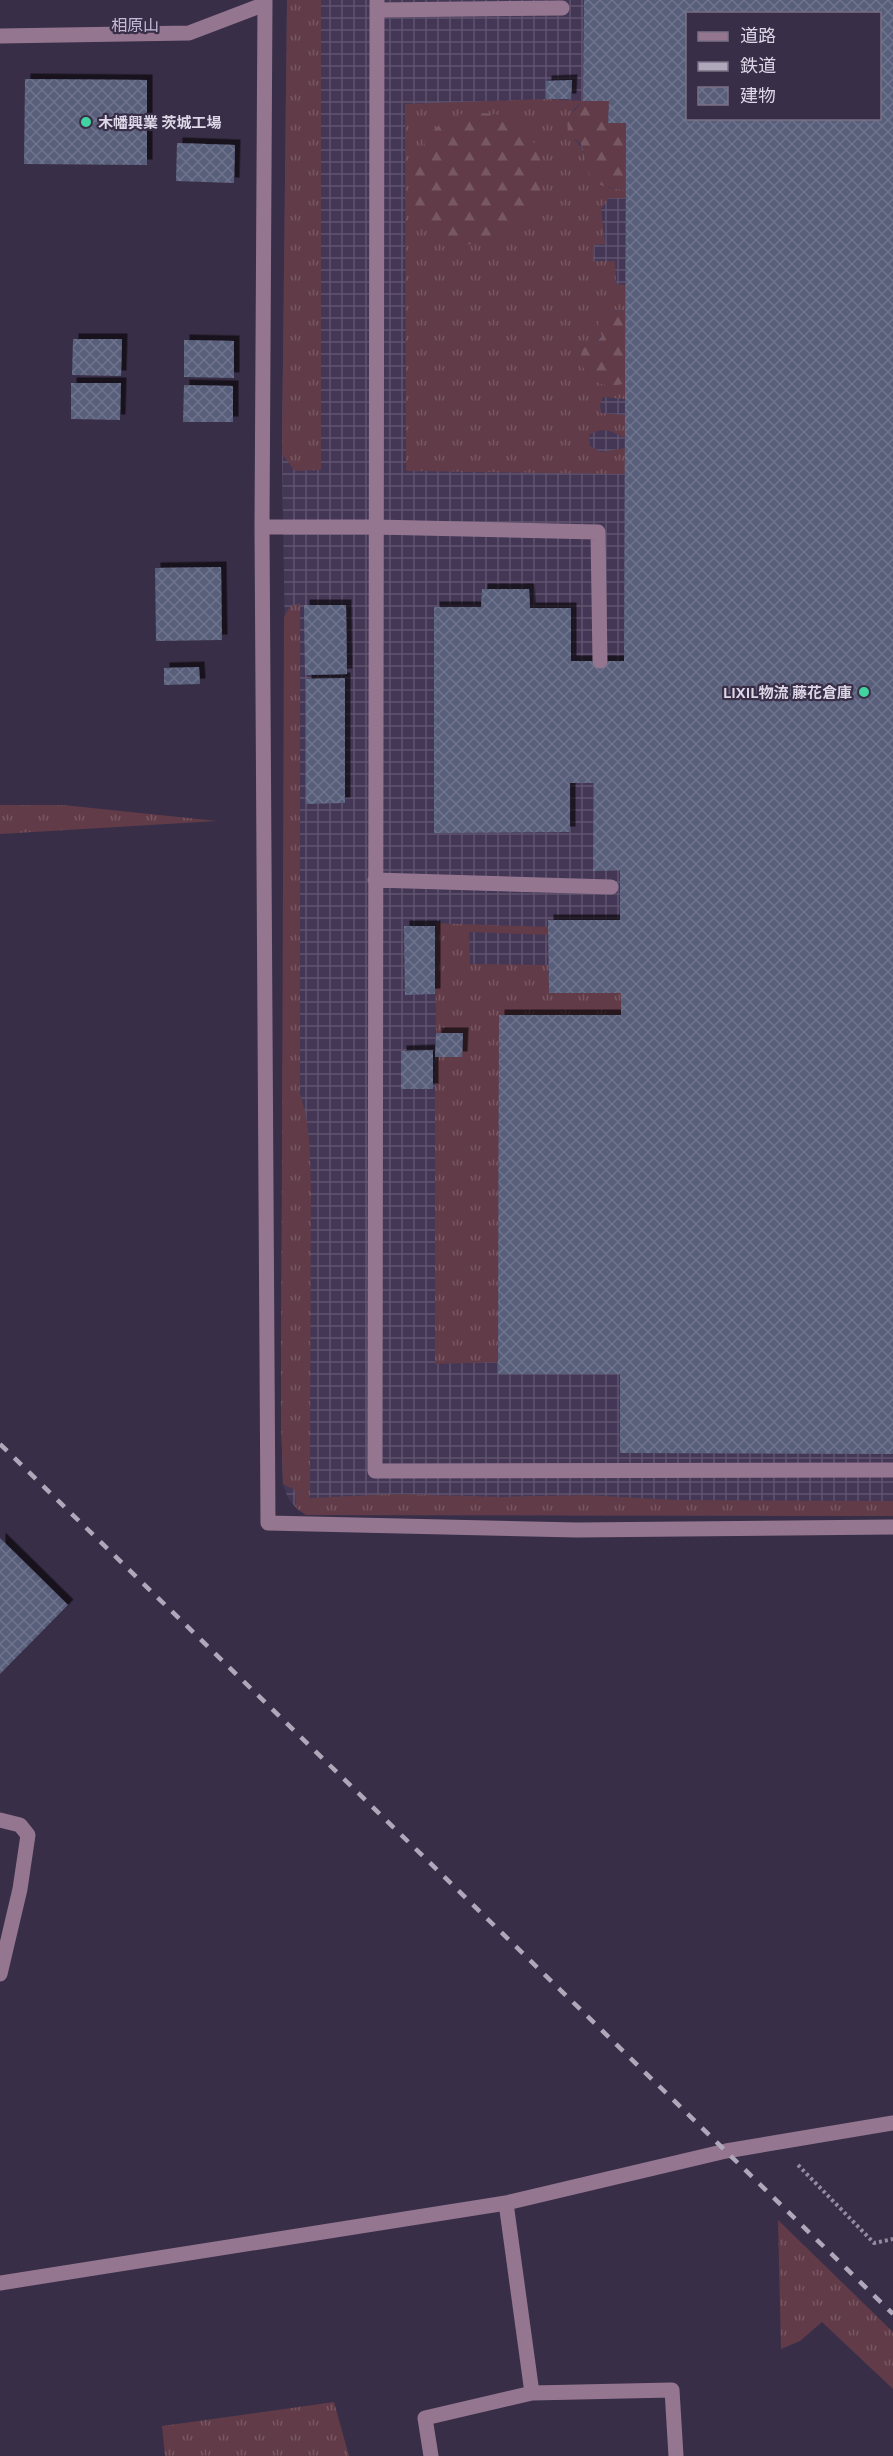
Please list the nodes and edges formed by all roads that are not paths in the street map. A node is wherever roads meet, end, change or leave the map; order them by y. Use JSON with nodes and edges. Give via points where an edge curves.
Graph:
{"nodes":[{"id":1,"x":265,"y":2,"type":"edge"},
{"id":2,"x":377,"y":5,"type":"edge"},
{"id":3,"x":562,"y":8,"type":"dead end"},
{"id":4,"x":0,"y":36,"type":"edge"},
{"id":5,"x":262,"y":527,"type":"junction"},
{"id":6,"x":375,"y":527,"type":"junction"},
{"id":7,"x":600,"y":661,"type":"dead end"},
{"id":8,"x":375,"y":880,"type":"junction"},
{"id":9,"x":611,"y":887,"type":"dead end"},
{"id":10,"x":893,"y":1470,"type":"edge"},
{"id":11,"x":893,"y":1527,"type":"edge"},
{"id":12,"x":0,"y":1820,"type":"edge"},
{"id":13,"x":0,"y":1974,"type":"edge"},
{"id":14,"x":893,"y":2123,"type":"edge"},
{"id":15,"x":506,"y":2203,"type":"junction"},
{"id":16,"x":0,"y":2283,"type":"edge"},
{"id":17,"x":532,"y":2393,"type":"junction"},
{"id":18,"x":431,"y":2456,"type":"edge"},
{"id":19,"x":676,"y":2456,"type":"edge"}],
"edges":[{"from":1,"to":4,"type":"street","via":[[189,33]]},
{"from":1,"to":5,"type":"street"},
{"from":2,"to":3,"type":"street"},
{"from":2,"to":6,"type":"street"},
{"from":5,"to":6,"type":"street"},
{"from":5,"to":11,"type":"street","via":[[268,1523],[577,1530]]},
{"from":6,"to":7,"type":"street","via":[[598,532]]},
{"from":6,"to":8,"type":"street"},
{"from":8,"to":9,"type":"street"},
{"from":8,"to":10,"type":"street","via":[[375,1471]]},
{"from":12,"to":13,"type":"street","via":[[20,1826],[28,1835]]},
{"from":14,"to":15,"type":"street","via":[[726,2151]]},
{"from":15,"to":16,"type":"street"},
{"from":15,"to":17,"type":"street"},
{"from":17,"to":18,"type":"street","via":[[425,2418]]},
{"from":17,"to":19,"type":"street","via":[[672,2390]]}]}
